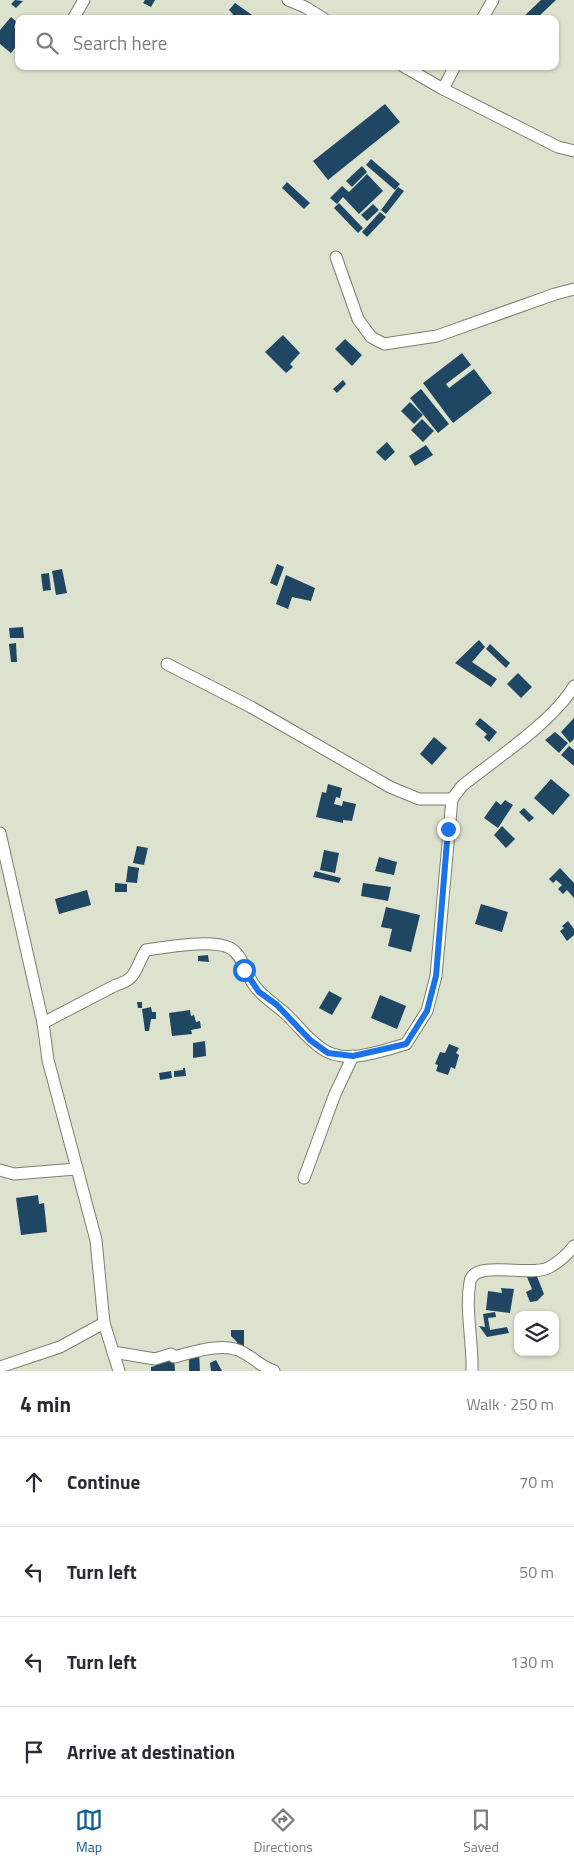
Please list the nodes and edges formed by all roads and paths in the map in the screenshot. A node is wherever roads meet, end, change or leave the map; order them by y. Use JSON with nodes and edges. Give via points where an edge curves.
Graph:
{"nodes":[{"id":1,"x":84,"y":0,"type":"edge"},
{"id":2,"x":288,"y":0,"type":"edge"},
{"id":3,"x":493,"y":0,"type":"edge"},
{"id":4,"x":75,"y":15,"type":"edge"},
{"id":5,"x":318,"y":15,"type":"edge"},
{"id":6,"x":484,"y":15,"type":"edge"},
{"id":7,"x":410,"y":70,"type":"edge"},
{"id":8,"x":452,"y":70,"type":"edge"},
{"id":9,"x":443,"y":89,"type":"junction"},
{"id":10,"x":574,"y":151,"type":"edge"},
{"id":11,"x":336,"y":257,"type":"dead end"},
{"id":12,"x":574,"y":289,"type":"edge"},
{"id":13,"x":167,"y":664,"type":"dead end"},
{"id":14,"x":574,"y":686,"type":"edge"},
{"id":15,"x":452,"y":799,"type":"junction"},
{"id":16,"x":0,"y":833,"type":"edge"},
{"id":17,"x":43,"y":1023,"type":"junction"},
{"id":18,"x":353,"y":1056,"type":"junction"},
{"id":19,"x":76,"y":1169,"type":"junction"},
{"id":20,"x":0,"y":1170,"type":"edge"},
{"id":21,"x":304,"y":1178,"type":"dead end"},
{"id":22,"x":574,"y":1246,"type":"edge"},
{"id":23,"x":104,"y":1323,"type":"junction"},
{"id":24,"x":113,"y":1352,"type":"junction"},
{"id":25,"x":0,"y":1367,"type":"edge"},
{"id":26,"x":119,"y":1371,"type":"edge"},
{"id":27,"x":274,"y":1371,"type":"edge"},
{"id":28,"x":472,"y":1371,"type":"edge"}],
"edges":[{"from":1,"to":4,"type":"street"},
{"from":2,"to":5,"type":"street"},
{"from":3,"to":6,"type":"street"},
{"from":7,"to":9,"type":"street"},
{"from":8,"to":9,"type":"street"},
{"from":9,"to":10,"type":"street","via":[[558,147]]},
{"from":11,"to":12,"type":"street","via":[[358,319],[371,337],[384,344],[437,336]]},
{"from":13,"to":15,"type":"street","via":[[251,706],[390,787],[419,799]]},
{"from":14,"to":15,"type":"street","via":[[566,699],[462,786]]},
{"from":15,"to":18,"type":"street","via":[[436,976],[427,1011],[406,1044]]},
{"from":16,"to":17,"type":"street"},
{"from":17,"to":18,"type":"street","via":[[127,982],[146,950],[214,945],[230,947],[241,956],[244,970],[259,992],[277,1005],[321,1049],[337,1056]]},
{"from":17,"to":19,"type":"street","via":[[48,1060]]},
{"from":18,"to":21,"type":"street","via":[[335,1094]]},
{"from":19,"to":20,"type":"street","via":[[14,1174]]},
{"from":19,"to":23,"type":"street","via":[[96,1240]]},
{"from":22,"to":28,"type":"street","via":[[565,1257],[547,1269],[526,1272],[490,1269],[473,1274],[469,1307]]},
{"from":23,"to":24,"type":"street"},
{"from":23,"to":25,"type":"street","via":[[60,1348]]},
{"from":24,"to":26,"type":"street"},
{"from":24,"to":27,"type":"street","via":[[155,1358],[218,1347],[242,1352]]}]}
